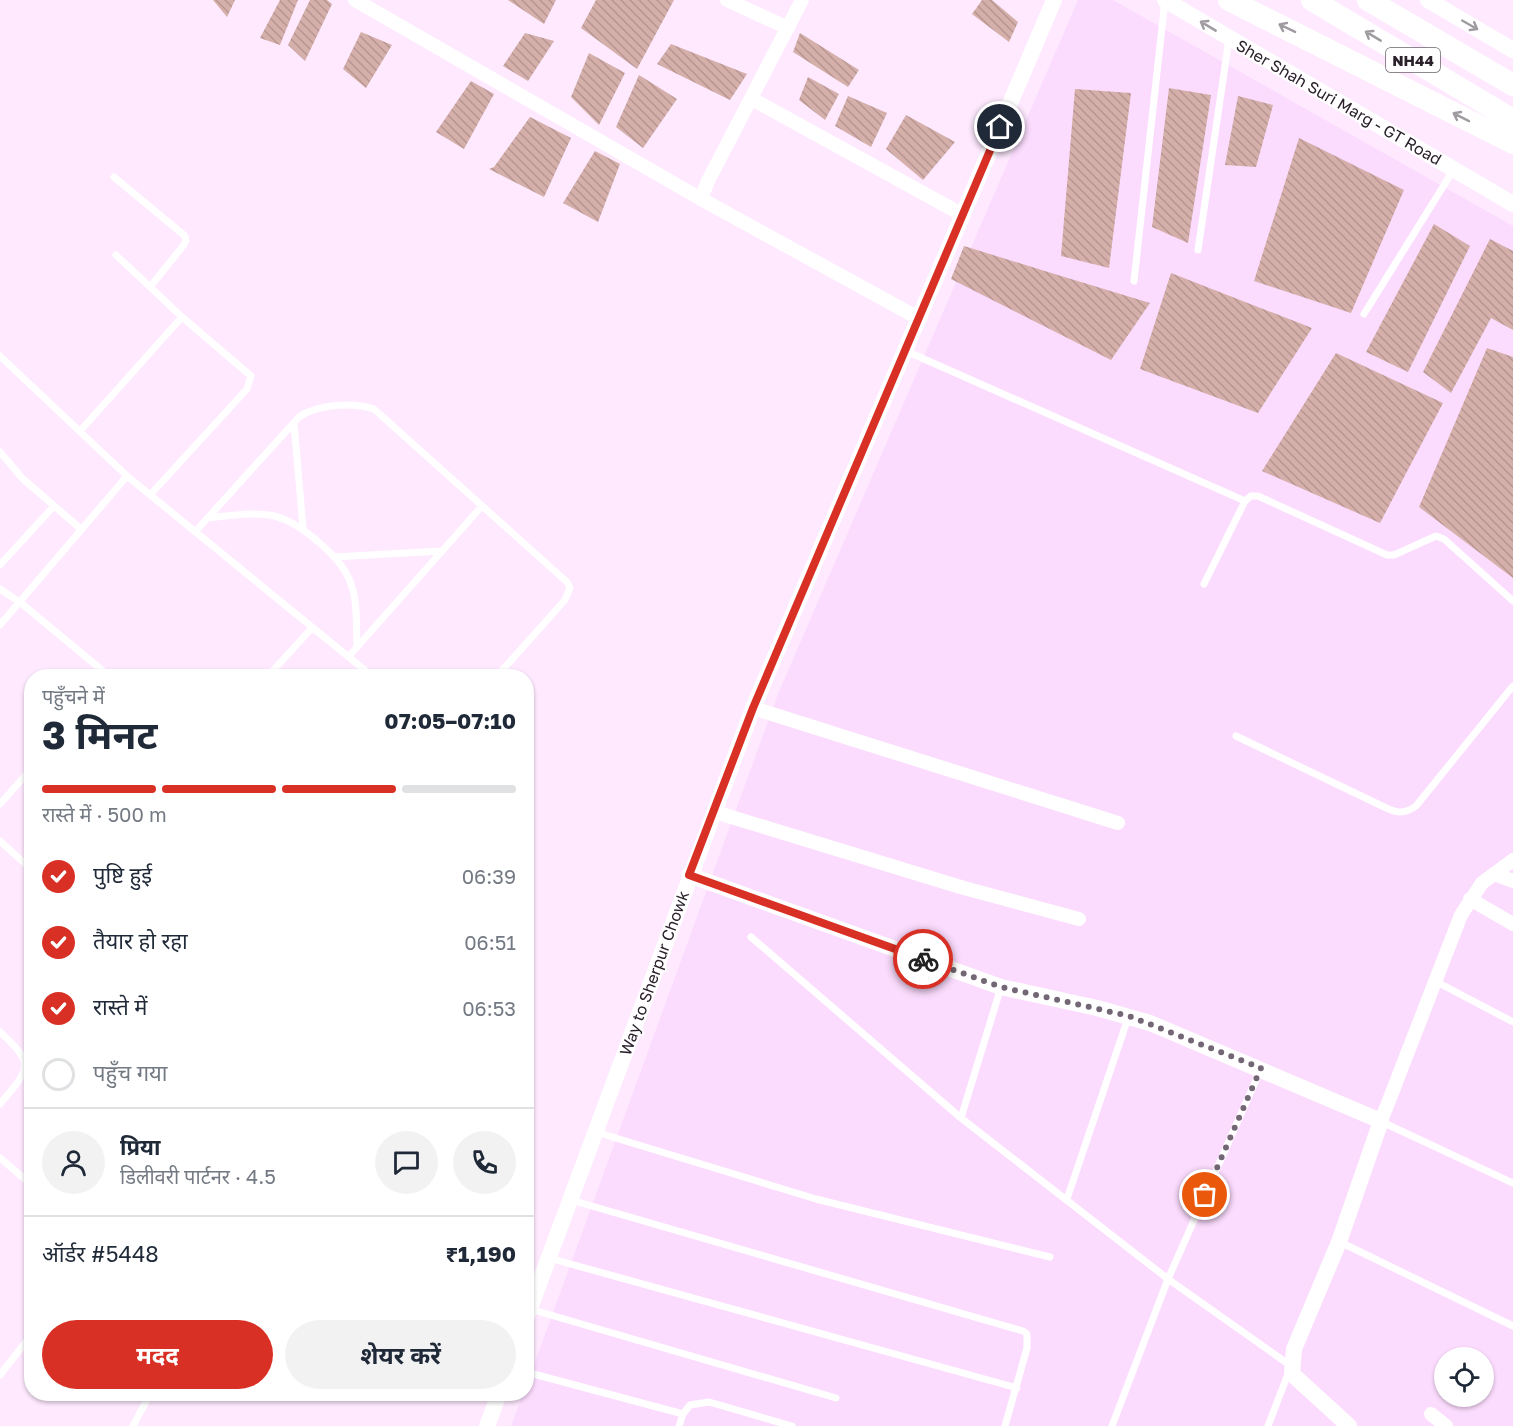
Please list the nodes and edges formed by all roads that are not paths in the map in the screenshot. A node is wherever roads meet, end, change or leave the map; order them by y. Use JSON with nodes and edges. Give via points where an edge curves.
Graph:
{"nodes":[{"id":1,"x":355,"y":0,"type":"edge"},
{"id":2,"x":727,"y":0,"type":"edge"},
{"id":3,"x":802,"y":0,"type":"edge"},
{"id":4,"x":1054,"y":0,"type":"edge"},
{"id":5,"x":1165,"y":0,"type":"edge"},
{"id":6,"x":1228,"y":0,"type":"edge"},
{"id":7,"x":1312,"y":0,"type":"edge"},
{"id":8,"x":1368,"y":0,"type":"edge"},
{"id":9,"x":1428,"y":0,"type":"edge"},
{"id":10,"x":372,"y":4,"type":"edge"},
{"id":11,"x":788,"y":28,"type":"junction"},
{"id":12,"x":1229,"y":39,"type":"junction"},
{"id":13,"x":1513,"y":50,"type":"edge"},
{"id":14,"x":1513,"y":85,"type":"edge"},
{"id":15,"x":752,"y":99,"type":"junction"},
{"id":16,"x":1513,"y":120,"type":"edge"},
{"id":17,"x":1513,"y":143,"type":"edge"},
{"id":18,"x":1454,"y":169,"type":"junction"},
{"id":19,"x":114,"y":177,"type":"dead end"},
{"id":20,"x":702,"y":199,"type":"junction"},
{"id":21,"x":1513,"y":204,"type":"edge"},
{"id":22,"x":963,"y":215,"type":"junction"},
{"id":23,"x":1198,"y":250,"type":"dead end"},
{"id":24,"x":116,"y":255,"type":"dead end"},
{"id":25,"x":1134,"y":281,"type":"dead end"},
{"id":26,"x":150,"y":287,"type":"junction"},
{"id":27,"x":1364,"y":314,"type":"dead end"},
{"id":28,"x":182,"y":317,"type":"junction"},
{"id":29,"x":920,"y":319,"type":"junction"},
{"id":30,"x":906,"y":351,"type":"junction"},
{"id":31,"x":0,"y":356,"type":"edge"},
{"id":32,"x":294,"y":423,"type":"junction"},
{"id":33,"x":80,"y":431,"type":"junction"},
{"id":34,"x":0,"y":452,"type":"edge"},
{"id":35,"x":127,"y":476,"type":"junction"},
{"id":36,"x":150,"y":495,"type":"junction"},
{"id":37,"x":1245,"y":501,"type":"junction"},
{"id":38,"x":54,"y":506,"type":"junction"},
{"id":39,"x":482,"y":506,"type":"junction"},
{"id":40,"x":208,"y":518,"type":"junction"},
{"id":41,"x":303,"y":528,"type":"junction"},
{"id":42,"x":81,"y":529,"type":"junction"},
{"id":43,"x":195,"y":532,"type":"junction"},
{"id":44,"x":442,"y":551,"type":"junction"},
{"id":45,"x":334,"y":557,"type":"junction"},
{"id":46,"x":0,"y":565,"type":"edge"},
{"id":47,"x":1204,"y":584,"type":"dead end"},
{"id":48,"x":0,"y":589,"type":"edge"},
{"id":49,"x":1513,"y":601,"type":"edge"},
{"id":50,"x":21,"y":603,"type":"junction"},
{"id":51,"x":0,"y":625,"type":"edge"},
{"id":52,"x":312,"y":628,"type":"junction"},
{"id":53,"x":357,"y":647,"type":"junction"},
{"id":54,"x":350,"y":656,"type":"junction"},
{"id":55,"x":101,"y":669,"type":"edge"},
{"id":56,"x":274,"y":669,"type":"edge"},
{"id":57,"x":364,"y":669,"type":"edge"},
{"id":58,"x":503,"y":669,"type":"edge"},
{"id":59,"x":1513,"y":686,"type":"edge"},
{"id":60,"x":753,"y":708,"type":"junction"},
{"id":61,"x":1236,"y":736,"type":"dead end"},
{"id":62,"x":24,"y":777,"type":"edge"},
{"id":63,"x":0,"y":804,"type":"edge"},
{"id":64,"x":715,"y":812,"type":"junction"},
{"id":65,"x":1118,"y":823,"type":"dead end"},
{"id":66,"x":0,"y":841,"type":"edge"},
{"id":67,"x":1513,"y":860,"type":"edge"},
{"id":68,"x":24,"y":863,"type":"edge"},
{"id":69,"x":1494,"y":874,"type":"junction"},
{"id":70,"x":689,"y":875,"type":"junction"},
{"id":71,"x":1513,"y":881,"type":"edge"},
{"id":72,"x":1470,"y":899,"type":"junction"},
{"id":73,"x":1079,"y":919,"type":"dead end"},
{"id":74,"x":1513,"y":924,"type":"edge"},
{"id":75,"x":751,"y":937,"type":"dead end"},
{"id":76,"x":1435,"y":981,"type":"junction"},
{"id":77,"x":1001,"y":987,"type":"junction"},
{"id":78,"x":1129,"y":1016,"type":"junction"},
{"id":79,"x":1513,"y":1022,"type":"edge"},
{"id":80,"x":0,"y":1032,"type":"edge"},
{"id":81,"x":24,"y":1061,"type":"edge"},
{"id":82,"x":1261,"y":1068,"type":"junction"},
{"id":83,"x":24,"y":1073,"type":"edge"},
{"id":84,"x":0,"y":1104,"type":"edge"},
{"id":85,"x":962,"y":1118,"type":"junction"},
{"id":86,"x":1381,"y":1121,"type":"junction"},
{"id":87,"x":596,"y":1132,"type":"junction"},
{"id":88,"x":0,"y":1158,"type":"edge"},
{"id":89,"x":24,"y":1178,"type":"edge"},
{"id":90,"x":1513,"y":1183,"type":"edge"},
{"id":91,"x":1067,"y":1199,"type":"junction"},
{"id":92,"x":571,"y":1200,"type":"junction"},
{"id":93,"x":1339,"y":1242,"type":"junction"},
{"id":94,"x":1050,"y":1257,"type":"dead end"},
{"id":95,"x":549,"y":1258,"type":"junction"},
{"id":96,"x":1168,"y":1279,"type":"junction"},
{"id":97,"x":534,"y":1298,"type":"edge"},
{"id":98,"x":534,"y":1316,"type":"edge"},
{"id":99,"x":1513,"y":1326,"type":"edge"},
{"id":100,"x":24,"y":1344,"type":"edge"},
{"id":101,"x":1291,"y":1366,"type":"junction"},
{"id":102,"x":534,"y":1373,"type":"edge"},
{"id":103,"x":0,"y":1375,"type":"edge"},
{"id":104,"x":1017,"y":1388,"type":"junction"},
{"id":105,"x":836,"y":1398,"type":"dead end"},
{"id":106,"x":146,"y":1401,"type":"edge"},
{"id":107,"x":496,"y":1401,"type":"edge"},
{"id":108,"x":683,"y":1414,"type":"junction"},
{"id":109,"x":1431,"y":1414,"type":"dead end"},
{"id":110,"x":1345,"y":1425,"type":"edge"},
{"id":111,"x":133,"y":1426,"type":"edge"},
{"id":112,"x":487,"y":1426,"type":"edge"},
{"id":113,"x":679,"y":1426,"type":"edge"},
{"id":114,"x":792,"y":1426,"type":"edge"},
{"id":115,"x":1005,"y":1426,"type":"edge"},
{"id":116,"x":1112,"y":1426,"type":"edge"},
{"id":117,"x":1268,"y":1426,"type":"edge"},
{"id":118,"x":1446,"y":1426,"type":"edge"}],
"edges":[{"from":1,"to":10,"type":"street"},
{"from":2,"to":11,"type":"street"},
{"from":3,"to":11,"type":"street"},
{"from":4,"to":22,"type":"street","name":"Way to Sherpur Chowk"},
{"from":12,"to":5,"type":"street","name":"Sher Shah Suri Marg - GT Road","one_way":true},
{"from":5,"to":25,"type":"lane"},
{"from":17,"to":6,"type":"highway","one_way":true},
{"from":16,"to":7,"type":"highway","number":"NH44","one_way":true},
{"from":8,"to":14,"type":"highway","number":"NH44"},
{"from":9,"to":13,"type":"street","one_way":true},
{"from":10,"to":20,"type":"street"},
{"from":11,"to":15,"type":"street"},
{"from":12,"to":18,"type":"street","name":"Sher Shah Suri Marg - GT Road"},
{"from":12,"to":23,"type":"lane"},
{"from":15,"to":20,"type":"street"},
{"from":15,"to":22,"type":"street"},
{"from":18,"to":21,"type":"street","name":"Sher Shah Suri Marg - GT Road"},
{"from":18,"to":27,"type":"lane"},
{"from":19,"to":26,"type":"lane","via":[[185,236],[183,246]]},
{"from":20,"to":29,"type":"street"},
{"from":22,"to":29,"type":"street","name":"Way to Sherpur Chowk"},
{"from":24,"to":26,"type":"lane"},
{"from":26,"to":28,"type":"lane"},
{"from":28,"to":33,"type":"lane"},
{"from":28,"to":36,"type":"lane","via":[[246,371],[251,383]]},
{"from":29,"to":30,"type":"street","name":"Way to Sherpur Chowk"},
{"from":30,"to":37,"type":"lane"},
{"from":30,"to":60,"type":"street","name":"Way to Sherpur Chowk"},
{"from":31,"to":33,"type":"lane"},
{"from":32,"to":39,"type":"lane","via":[[308,411],[321,408],[357,405],[374,409]]},
{"from":32,"to":40,"type":"lane"},
{"from":32,"to":41,"type":"lane"},
{"from":33,"to":35,"type":"lane"},
{"from":34,"to":38,"type":"lane"},
{"from":35,"to":36,"type":"lane"},
{"from":35,"to":42,"type":"lane"},
{"from":36,"to":43,"type":"lane"},
{"from":37,"to":47,"type":"lane"},
{"from":37,"to":49,"type":"lane","via":[[1258,496],[1387,555],[1436,536]]},
{"from":38,"to":42,"type":"lane"},
{"from":38,"to":46,"type":"lane"},
{"from":39,"to":44,"type":"lane"},
{"from":39,"to":58,"type":"lane","via":[[570,588],[566,600]]},
{"from":40,"to":41,"type":"lane","via":[[266,513]]},
{"from":40,"to":43,"type":"lane"},
{"from":41,"to":45,"type":"lane"},
{"from":42,"to":50,"type":"lane"},
{"from":43,"to":52,"type":"lane"},
{"from":44,"to":45,"type":"lane"},
{"from":44,"to":53,"type":"lane"},
{"from":45,"to":53,"type":"lane","via":[[345,570],[353,590]]},
{"from":48,"to":50,"type":"lane"},
{"from":50,"to":51,"type":"lane"},
{"from":50,"to":55,"type":"lane"},
{"from":52,"to":54,"type":"lane"},
{"from":52,"to":56,"type":"lane"},
{"from":53,"to":54,"type":"lane"},
{"from":54,"to":57,"type":"lane"},
{"from":59,"to":61,"type":"lane","via":[[1407,813],[1395,812]]},
{"from":60,"to":64,"type":"street","name":"Way to Sherpur Chowk"},
{"from":60,"to":65,"type":"street"},
{"from":62,"to":63,"type":"lane"},
{"from":64,"to":70,"type":"street","name":"Way to Sherpur Chowk"},
{"from":64,"to":73,"type":"street"},
{"from":66,"to":68,"type":"lane"},
{"from":67,"to":69,"type":"street"},
{"from":69,"to":71,"type":"street"},
{"from":69,"to":72,"type":"street"},
{"from":70,"to":77,"type":"street"},
{"from":70,"to":87,"type":"street","name":"Way to Sherpur Chowk"},
{"from":72,"to":74,"type":"street"},
{"from":72,"to":76,"type":"street"},
{"from":75,"to":85,"type":"lane"},
{"from":76,"to":79,"type":"lane"},
{"from":76,"to":86,"type":"street"},
{"from":77,"to":78,"type":"street"},
{"from":77,"to":85,"type":"lane"},
{"from":78,"to":82,"type":"street"},
{"from":78,"to":91,"type":"lane"},
{"from":80,"to":81,"type":"lane"},
{"from":82,"to":86,"type":"street"},
{"from":82,"to":96,"type":"lane"},
{"from":83,"to":84,"type":"lane"},
{"from":85,"to":91,"type":"lane"},
{"from":86,"to":90,"type":"lane"},
{"from":86,"to":93,"type":"street"},
{"from":87,"to":92,"type":"street","name":"Way to Sherpur Chowk"},
{"from":87,"to":94,"type":"lane","via":[[816,1199]]},
{"from":88,"to":89,"type":"lane"},
{"from":91,"to":96,"type":"lane"},
{"from":92,"to":95,"type":"street","name":"Way to Sherpur Chowk"},
{"from":92,"to":104,"type":"lane","via":[[1023,1331],[1027,1334],[1027,1348]]},
{"from":93,"to":99,"type":"lane"},
{"from":93,"to":101,"type":"street","via":[[1294,1349]]},
{"from":95,"to":97,"type":"street","name":"Way to Sherpur Chowk"},
{"from":95,"to":104,"type":"lane"},
{"from":96,"to":101,"type":"lane"},
{"from":96,"to":116,"type":"lane"},
{"from":98,"to":105,"type":"lane"},
{"from":100,"to":103,"type":"lane"},
{"from":101,"to":110,"type":"street","via":[[1292,1374]]},
{"from":101,"to":117,"type":"lane"},
{"from":102,"to":108,"type":"lane"},
{"from":104,"to":115,"type":"lane"},
{"from":106,"to":111,"type":"lane"},
{"from":107,"to":112,"type":"street"},
{"from":108,"to":113,"type":"lane"},
{"from":108,"to":114,"type":"lane","via":[[690,1405],[710,1402]]},
{"from":109,"to":118,"type":"street"}]}
